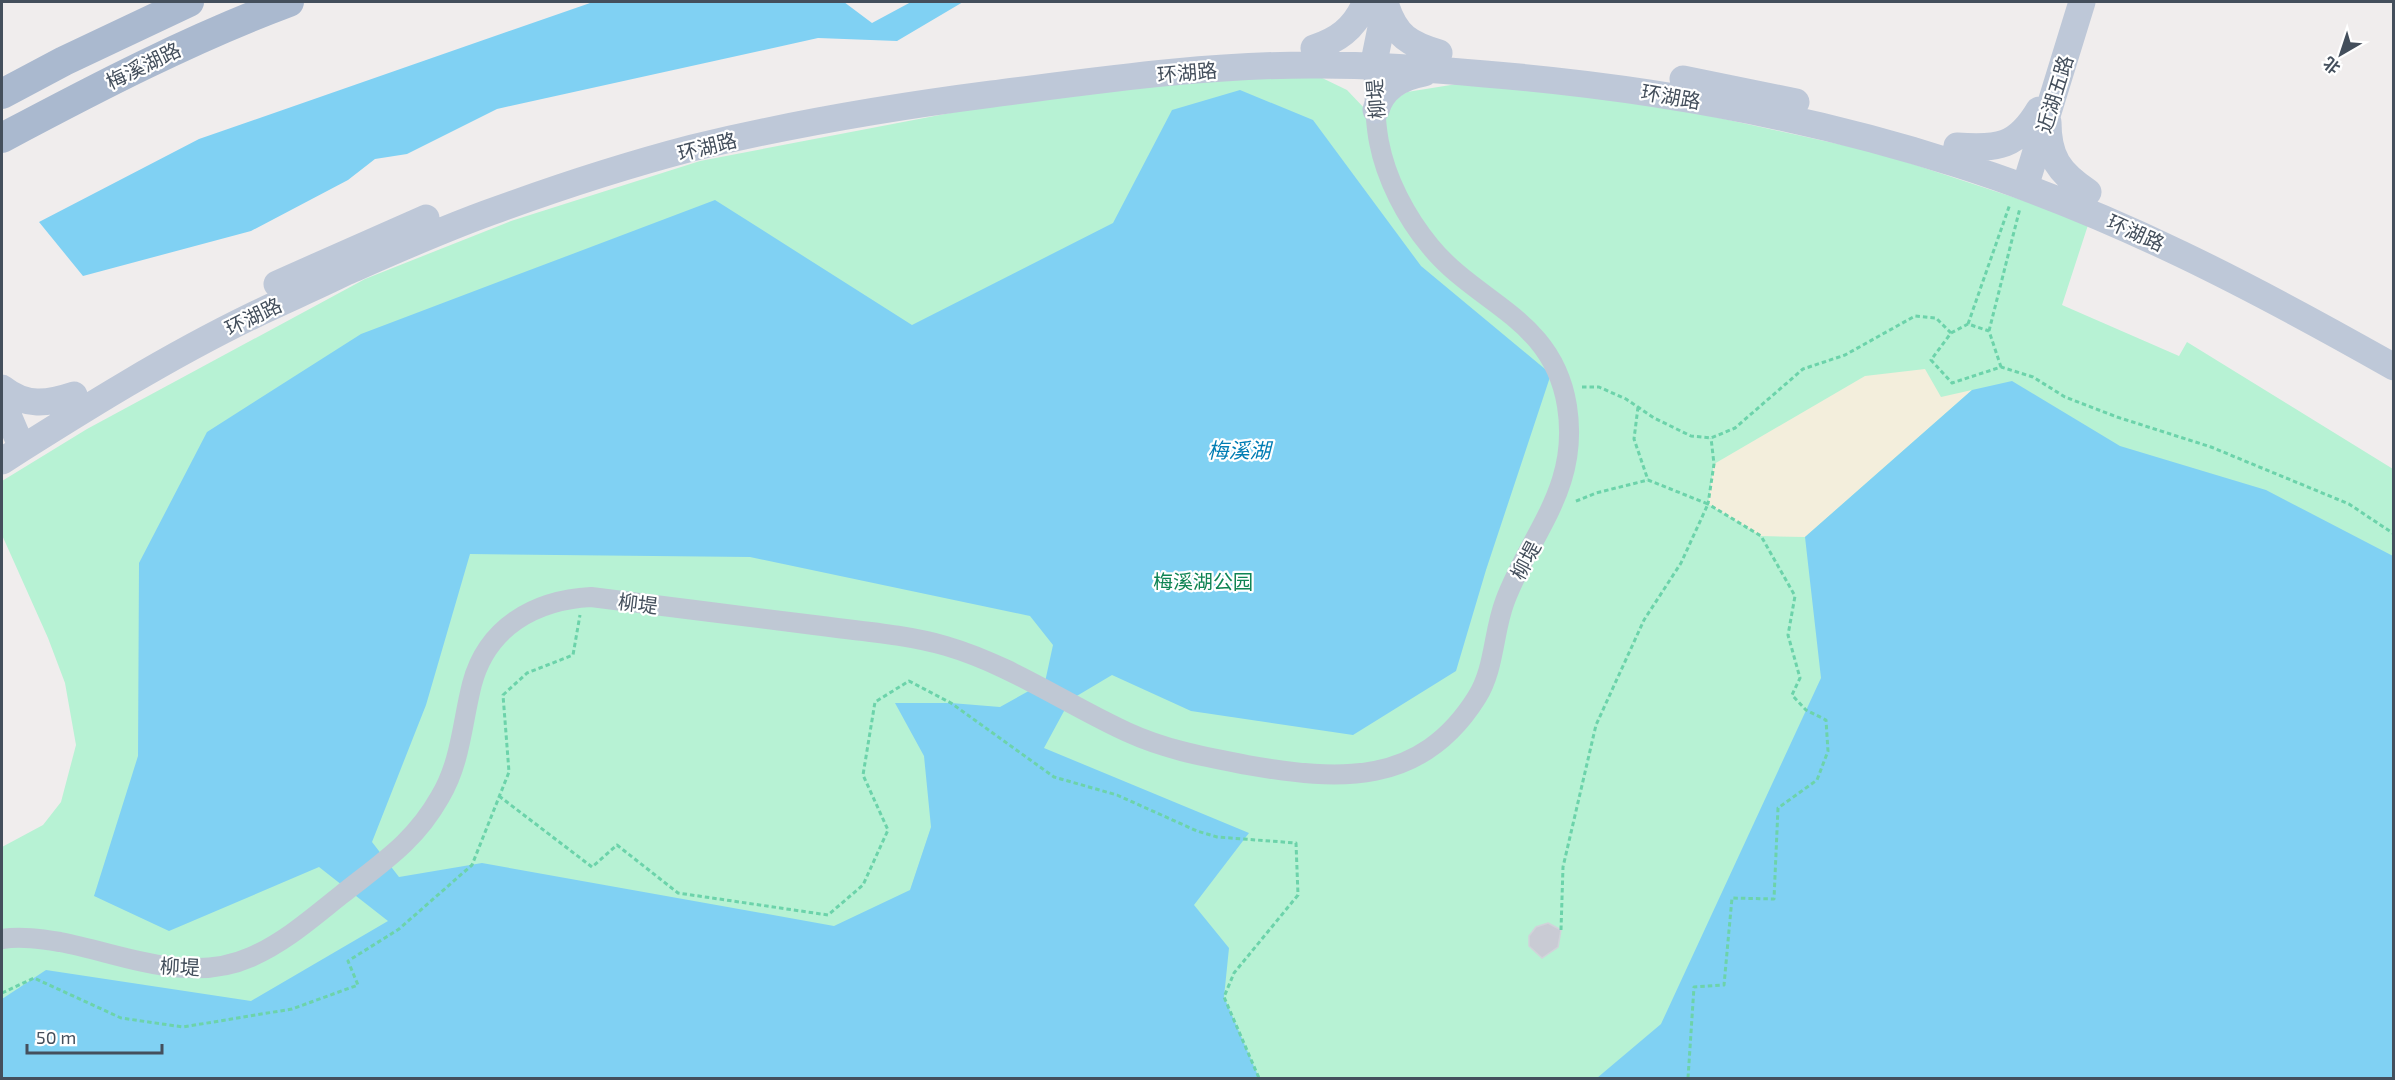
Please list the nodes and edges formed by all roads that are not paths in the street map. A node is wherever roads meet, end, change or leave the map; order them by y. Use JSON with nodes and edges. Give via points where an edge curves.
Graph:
{"nodes":[{"id":1,"x":189,"y":2,"type":"edge"},
{"id":2,"x":289,"y":2,"type":"edge"},
{"id":3,"x":2072,"y":2,"type":"edge"},
{"id":4,"x":2082,"y":2,"type":"edge"},
{"id":5,"x":1375,"y":4,"type":"edge"},
{"id":6,"x":1373,"y":55,"type":"junction"},
{"id":7,"x":1317,"y":56,"type":"junction"},
{"id":8,"x":1438,"y":61,"type":"junction"},
{"id":9,"x":2,"y":94,"type":"edge"},
{"id":10,"x":1376,"y":110,"type":"junction"},
{"id":11,"x":2044,"y":112,"type":"junction"},
{"id":12,"x":2,"y":138,"type":"edge"},
{"id":13,"x":1957,"y":146,"type":"junction"},
{"id":14,"x":2024,"y":177,"type":"junction"},
{"id":15,"x":2088,"y":192,"type":"junction"},
{"id":16,"x":2394,"y":347,"type":"edge"},
{"id":17,"x":2394,"y":367,"type":"edge"},
{"id":18,"x":2,"y":388,"type":"edge"},
{"id":19,"x":74,"y":395,"type":"junction"},
{"id":20,"x":2,"y":401,"type":"edge"},
{"id":21,"x":10,"y":445,"type":"edge"},
{"id":22,"x":2,"y":939,"type":"edge"}],
"edges":[{"from":1,"to":9,"type":"main road","name":"梅溪湖路"},
{"from":2,"to":12,"type":"main road","name":"梅溪湖路","via":[[150,61]]},
{"from":3,"to":11,"type":"main road","name":"近湖五路"},
{"from":4,"to":11,"type":"main road","name":"近湖五路"},
{"from":5,"to":6,"type":"main road"},
{"from":5,"to":7,"type":"main road"},
{"from":5,"to":8,"type":"main road","via":[[1390,17],[1399,33]]},
{"from":6,"to":7,"type":"main road","name":"环湖路"},
{"from":6,"to":8,"type":"main road","name":"环湖路"},
{"from":6,"to":10,"type":"street","name":"柳堤"},
{"from":7,"to":10,"type":"main road","via":[[1360,86]]},
{"from":7,"to":19,"type":"main road","name":"环湖路","via":[[1212,51],[1142,57],[866,94],[683,132],[600,156],[446,210],[311,268],[231,306]]},
{"from":7,"to":21,"type":"main road","name":"环湖路","via":[[927,103],[802,124],[596,176],[430,235],[252,316]]},
{"from":8,"to":10,"type":"main road","via":[[1394,84],[1378,100]]},
{"from":8,"to":13,"type":"main road","name":"环湖路","via":[[1592,66],[1721,86],[1813,106]]},
{"from":8,"to":14,"type":"main road","name":"环湖路","via":[[1663,93],[1804,122],[1956,164]]},
{"from":10,"to":22,"type":"street","name":"柳堤","via":[[1379,142],[1389,176],[1417,227],[1453,270],[1522,323],[1548,352],[1565,397],[1569,434],[1558,497],[1503,605],[1486,678],[1477,697],[1437,742],[1414,758],[1372,773],[1299,774],[1189,755],[1125,732],[1031,681],[945,646],[912,638],[566,598],[518,618],[489,647],[472,684],[456,762],[442,795],[422,826],[391,856],[276,945],[227,965],[194,969],[159,966],[44,939]]},
{"from":11,"to":13,"type":"main road","via":[[2005,145]]},
{"from":11,"to":14,"type":"main road","name":"近湖五路"},
{"from":11,"to":15,"type":"main road","via":[[2050,150],[2058,167],[2070,181]]},
{"from":13,"to":14,"type":"main road","name":"环湖路"},
{"from":14,"to":15,"type":"main road","name":"环湖路"},
{"from":14,"to":17,"type":"main road","name":"环湖路","via":[[2202,262]]},
{"from":15,"to":16,"type":"main road","name":"环湖路","via":[[2252,267]]},
{"from":18,"to":19,"type":"main road","via":[[33,402],[51,403]]},
{"from":19,"to":21,"type":"main road","name":"环湖路"},
{"from":20,"to":21,"type":"main road"}]}
